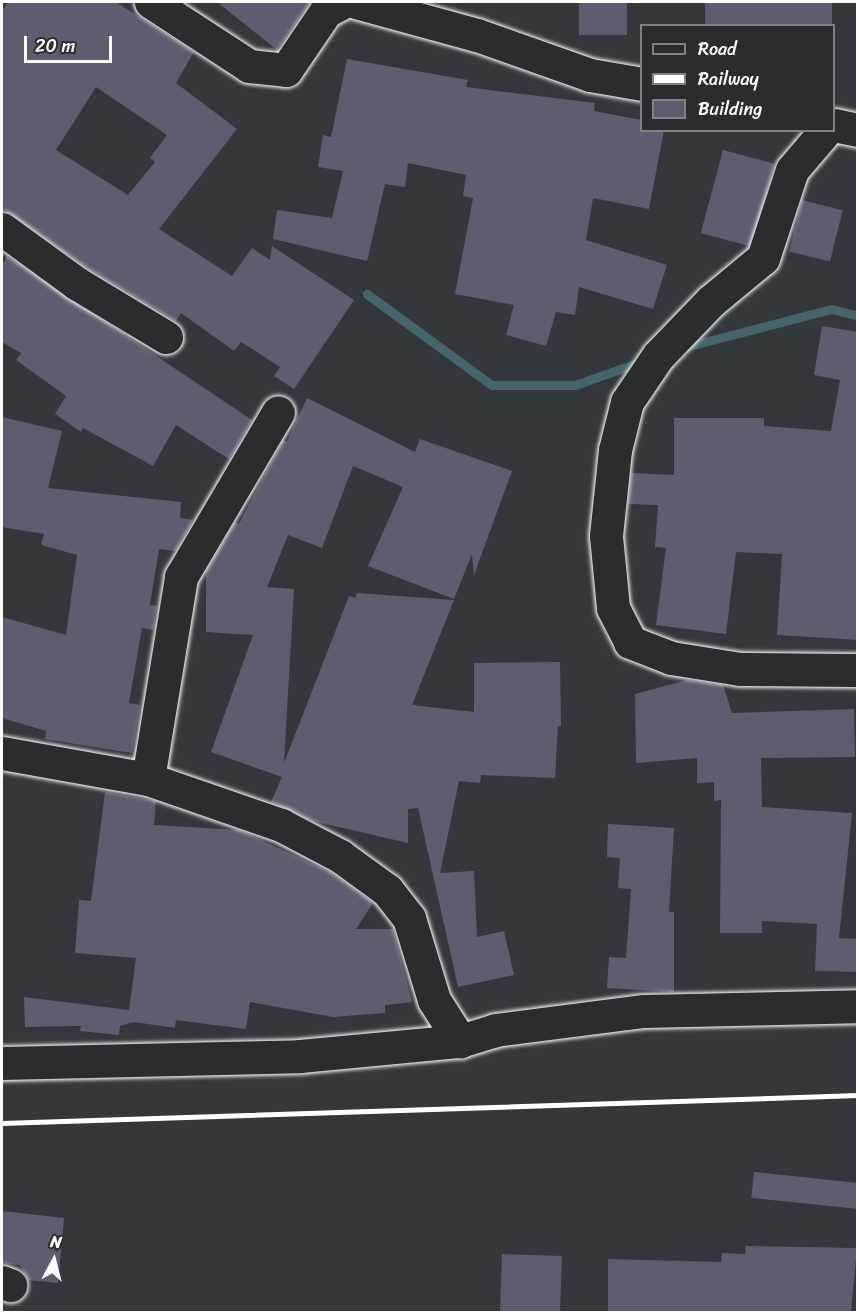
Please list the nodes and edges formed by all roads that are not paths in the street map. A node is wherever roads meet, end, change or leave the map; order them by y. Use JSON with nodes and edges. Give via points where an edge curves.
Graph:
{"nodes":[{"id":1,"x":151,"y":2,"type":"edge"},
{"id":2,"x":343,"y":2,"type":"edge"},
{"id":3,"x":356,"y":2,"type":"edge"},
{"id":4,"x":640,"y":84,"type":"edge"},
{"id":5,"x":835,"y":125,"type":"edge"},
{"id":6,"x":858,"y":130,"type":"edge"},
{"id":7,"x":824,"y":132,"type":"edge"},
{"id":8,"x":2,"y":229,"type":"edge"},
{"id":9,"x":166,"y":337,"type":"dead end"},
{"id":10,"x":278,"y":412,"type":"dead end"},
{"id":11,"x":858,"y":670,"type":"edge"},
{"id":12,"x":2,"y":753,"type":"edge"},
{"id":13,"x":148,"y":779,"type":"junction"},
{"id":14,"x":858,"y":1006,"type":"edge"},
{"id":15,"x":459,"y":1041,"type":"junction"},
{"id":16,"x":2,"y":1063,"type":"edge"}],
"edges":[{"from":1,"to":2,"type":"street","via":[[249,66],[286,70],[326,11]]},
{"from":3,"to":4,"type":"street","via":[[477,35],[590,75]]},
{"from":5,"to":6,"type":"street"},
{"from":7,"to":11,"type":"street","via":[[792,170],[763,258],[711,301],[665,348],[627,402],[615,450],[606,536],[613,608],[630,642],[671,658],[740,669]]},
{"from":8,"to":9,"type":"street","via":[[76,283]]},
{"from":10,"to":13,"type":"street","via":[[181,577]]},
{"from":12,"to":13,"type":"street"},
{"from":13,"to":15,"type":"street","via":[[281,825],[340,856],[387,890],[409,918],[434,1000]]},
{"from":14,"to":15,"type":"street","via":[[645,1011],[495,1030]]},
{"from":15,"to":16,"type":"street","via":[[300,1056]]}]}
